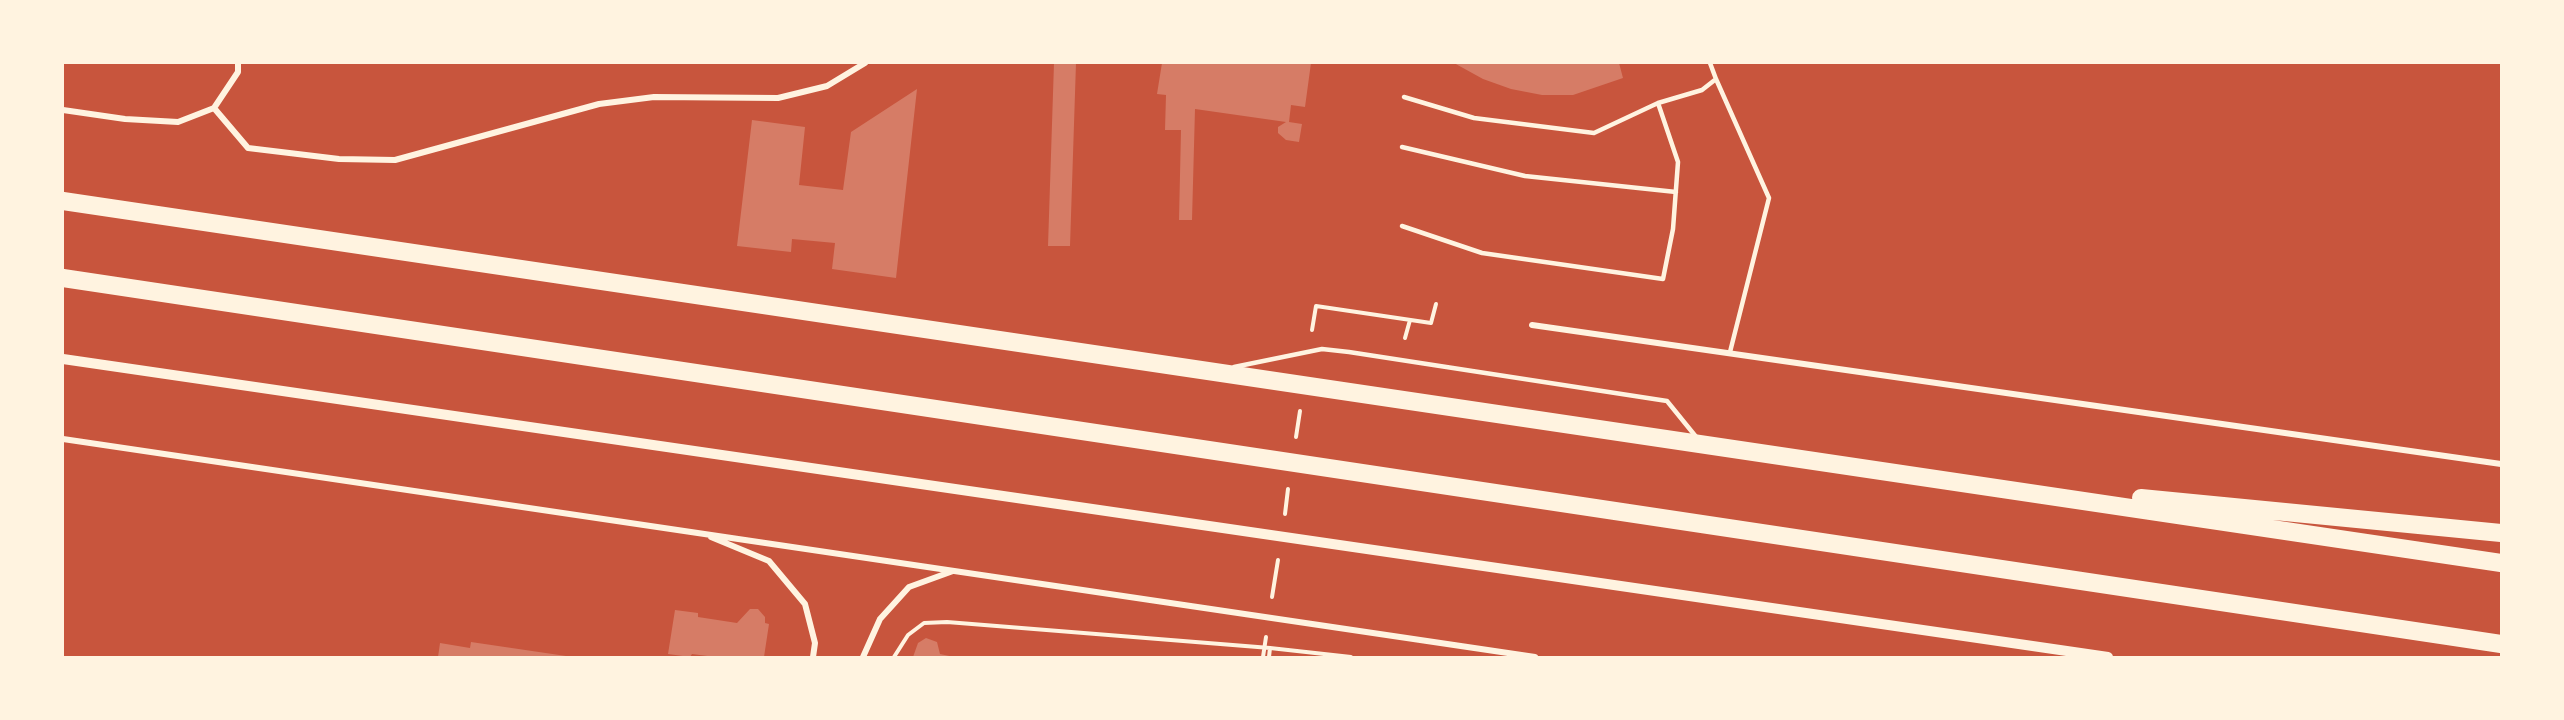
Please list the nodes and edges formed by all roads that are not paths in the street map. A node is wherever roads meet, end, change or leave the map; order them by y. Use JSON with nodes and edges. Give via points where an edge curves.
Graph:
{"nodes":[{"id":1,"x":238,"y":63,"type":"edge"},
{"id":2,"x":865,"y":63,"type":"edge"},
{"id":3,"x":1710,"y":63,"type":"edge"},
{"id":4,"x":1716,"y":79,"type":"junction"},
{"id":5,"x":1404,"y":96,"type":"dead end"},
{"id":6,"x":1658,"y":103,"type":"junction"},
{"id":7,"x":214,"y":108,"type":"junction"},
{"id":8,"x":63,"y":110,"type":"edge"},
{"id":9,"x":1402,"y":147,"type":"dead end"},
{"id":10,"x":1676,"y":192,"type":"junction"},
{"id":11,"x":63,"y":201,"type":"edge"},
{"id":12,"x":1402,"y":226,"type":"dead end"},
{"id":13,"x":63,"y":278,"type":"edge"},
{"id":14,"x":1532,"y":325,"type":"dead end"},
{"id":15,"x":1730,"y":352,"type":"junction"},
{"id":16,"x":63,"y":359,"type":"edge"},
{"id":17,"x":1212,"y":372,"type":"junction"},
{"id":18,"x":63,"y":439,"type":"edge"},
{"id":19,"x":1702,"y":445,"type":"junction"},
{"id":20,"x":2501,"y":464,"type":"edge"},
{"id":21,"x":1924,"y":477,"type":"junction"},
{"id":22,"x":702,"y":533,"type":"junction"},
{"id":23,"x":2501,"y":533,"type":"edge"},
{"id":24,"x":2501,"y":563,"type":"edge"},
{"id":25,"x":954,"y":571,"type":"junction"},
{"id":26,"x":2501,"y":644,"type":"edge"},
{"id":27,"x":813,"y":657,"type":"edge"},
{"id":28,"x":863,"y":657,"type":"edge"},
{"id":29,"x":1535,"y":657,"type":"edge"},
{"id":30,"x":2108,"y":657,"type":"edge"}],
"edges":[{"from":1,"to":7,"type":"street","via":[[238,72]]},
{"from":2,"to":7,"type":"street","via":[[827,86],[778,98],[654,96],[599,104],[395,160],[339,159],[248,148]]},
{"from":3,"to":4,"type":"lane"},
{"from":4,"to":6,"type":"lane","via":[[1702,90]]},
{"from":4,"to":15,"type":"lane","via":[[1769,198]]},
{"from":5,"to":6,"type":"lane","via":[[1474,118],[1594,133]]},
{"from":6,"to":10,"type":"lane","via":[[1678,162]]},
{"from":7,"to":8,"type":"street","via":[[178,122]]},
{"from":9,"to":10,"type":"lane","via":[[1525,176]]},
{"from":10,"to":12,"type":"lane","via":[[1663,279],[1482,254]]},
{"from":11,"to":17,"type":"highway"},
{"from":13,"to":26,"type":"highway"},
{"from":14,"to":15,"type":"street"},
{"from":15,"to":20,"type":"street"},
{"from":16,"to":30,"type":"street"},
{"from":17,"to":19,"type":"highway"},
{"from":17,"to":19,"type":"lane","via":[[1322,349],[1349,352],[1666,401]]},
{"from":18,"to":22,"type":"street"},
{"from":19,"to":21,"type":"highway"},
{"from":21,"to":23,"type":"highway"},
{"from":21,"to":24,"type":"highway"},
{"from":22,"to":25,"type":"street"},
{"from":22,"to":27,"type":"street","via":[[769,561],[805,604],[815,643]]},
{"from":25,"to":28,"type":"street","via":[[909,587],[880,619]]},
{"from":25,"to":29,"type":"street"}]}
